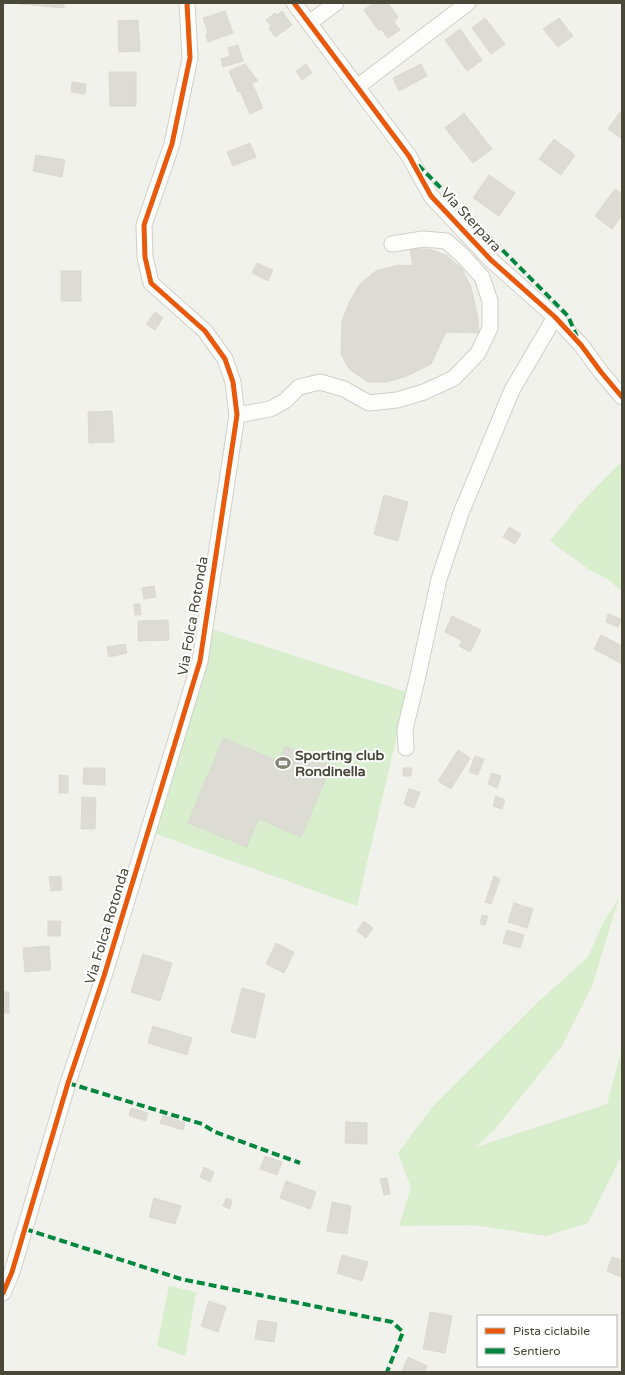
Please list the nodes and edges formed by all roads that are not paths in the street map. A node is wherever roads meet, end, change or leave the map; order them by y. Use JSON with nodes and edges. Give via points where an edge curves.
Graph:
{"nodes":[{"id":1,"x":187,"y":3,"type":"edge"},
{"id":2,"x":294,"y":3,"type":"edge"},
{"id":3,"x":336,"y":3,"type":"edge"},
{"id":4,"x":468,"y":3,"type":"edge"},
{"id":5,"x":309,"y":23,"type":"junction"},
{"id":6,"x":357,"y":87,"type":"junction"},
{"id":7,"x":392,"y":244,"type":"dead end"},
{"id":8,"x":555,"y":317,"type":"junction"},
{"id":9,"x":622,"y":397,"type":"edge"},
{"id":10,"x":237,"y":415,"type":"junction"},
{"id":11,"x":406,"y":748,"type":"dead end"},
{"id":12,"x":3,"y":1292,"type":"edge"}],
"edges":[{"from":1,"to":10,"type":"street","name":"Via Folca Rotonda","via":[[190,58],[172,144],[144,225],[145,257],[151,283],[205,332],[225,359],[233,382]]},
{"from":2,"to":5,"type":"street","name":"Via Sterpara"},
{"from":3,"to":5,"type":"street"},
{"from":4,"to":6,"type":"street"},
{"from":5,"to":6,"type":"street","name":"Via Sterpara"},
{"from":6,"to":8,"type":"street","name":"Via Sterpara","via":[[409,156],[431,196],[491,260]]},
{"from":7,"to":10,"type":"street","via":[[423,239],[446,241],[482,277],[490,300],[490,328],[478,353],[454,378],[424,392],[397,400],[369,403],[344,389],[320,382],[299,387],[285,401],[270,408]]},
{"from":8,"to":9,"type":"street","name":"Via Sterpara"},
{"from":8,"to":11,"type":"street","via":[[512,390],[461,513],[439,579],[405,728]]},
{"from":10,"to":12,"type":"street","name":"Via Folca Rotonda","via":[[200,661],[104,976],[68,1083],[12,1272]]}]}
